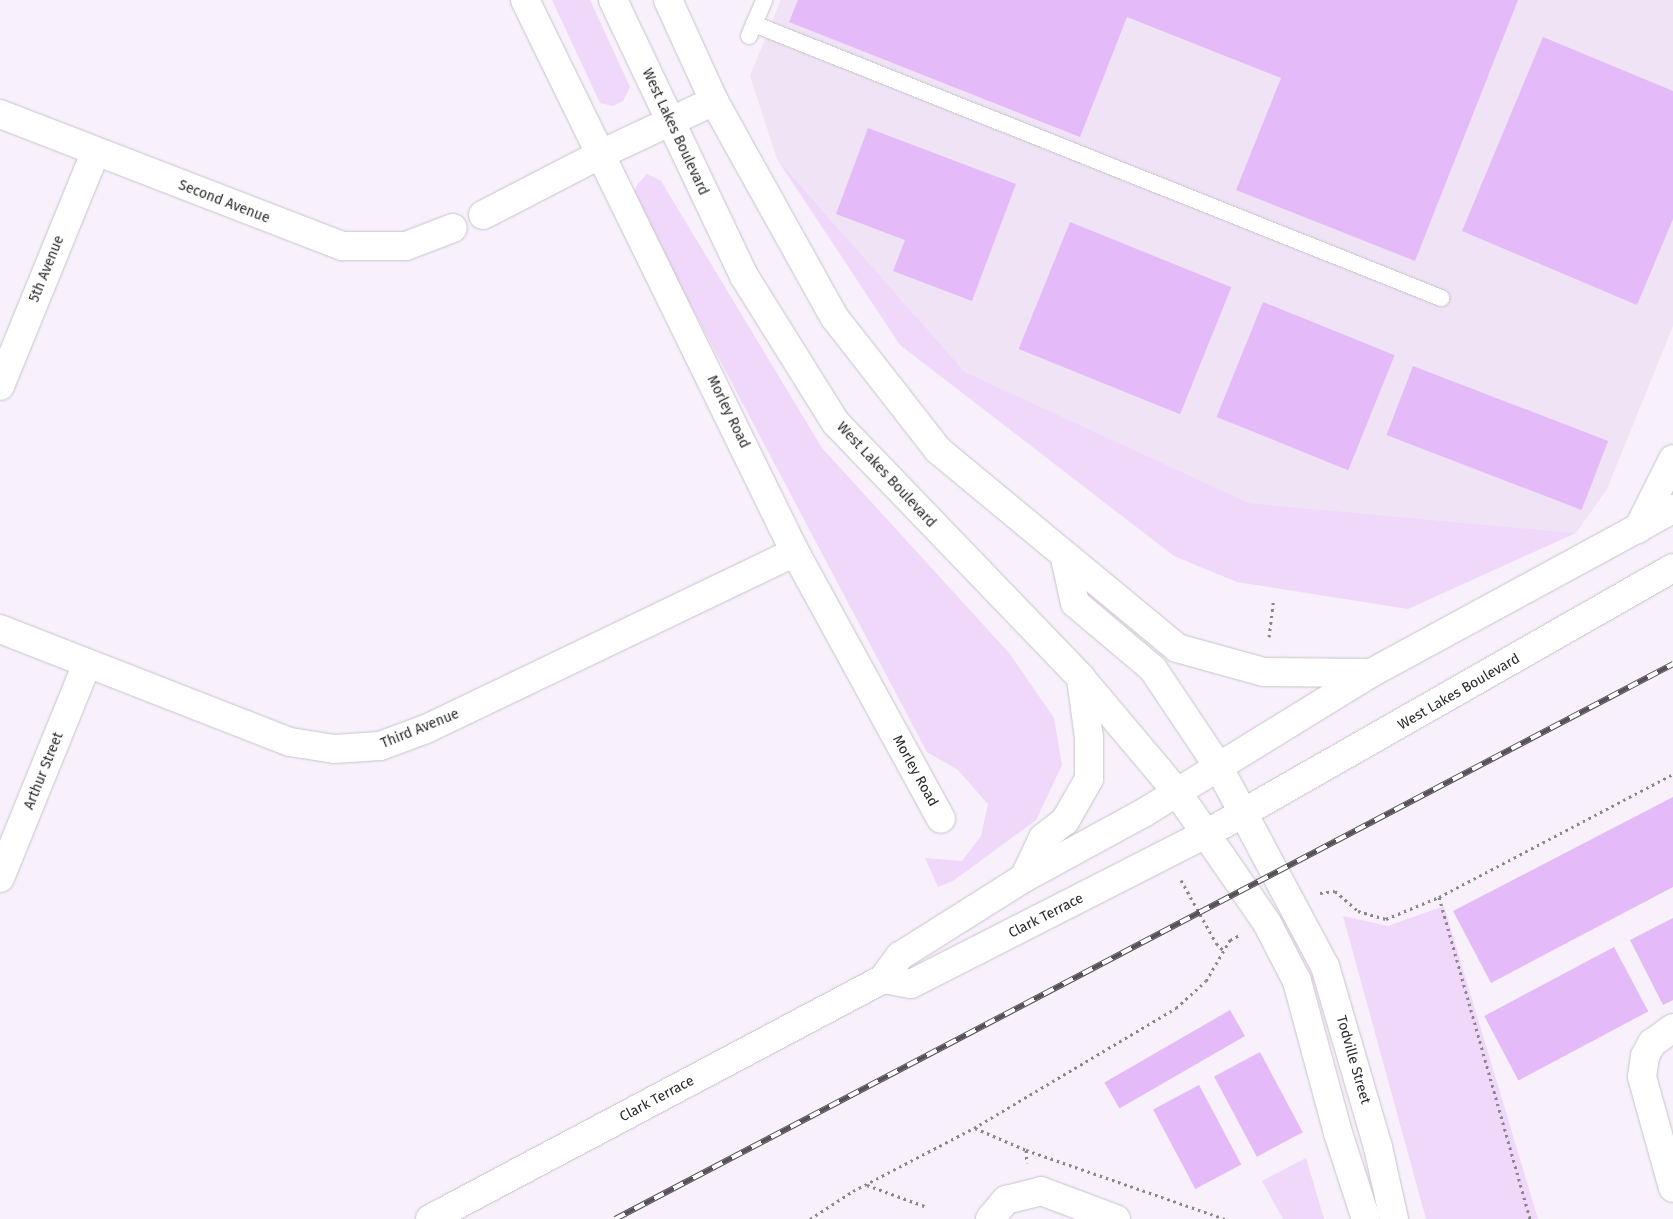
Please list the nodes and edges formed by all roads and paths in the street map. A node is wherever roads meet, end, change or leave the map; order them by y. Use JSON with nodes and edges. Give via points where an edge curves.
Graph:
{"nodes":[{"id":1,"x":525,"y":0,"type":"edge"},
{"id":2,"x":613,"y":0,"type":"edge"},
{"id":3,"x":668,"y":0,"type":"edge"},
{"id":4,"x":764,"y":0,"type":"edge"},
{"id":5,"x":714,"y":101,"type":"junction"},
{"id":6,"x":0,"y":114,"type":"edge"},
{"id":7,"x":669,"y":122,"type":"junction"},
{"id":8,"x":94,"y":153,"type":"junction"},
{"id":9,"x":601,"y":154,"type":"junction"},
{"id":10,"x":482,"y":215,"type":"dead end"},
{"id":11,"x":453,"y":228,"type":"dead end"},
{"id":12,"x":1441,"y":298,"type":"dead end"},
{"id":13,"x":0,"y":386,"type":"edge"},
{"id":14,"x":1673,"y":459,"type":"edge"},
{"id":15,"x":1673,"y":509,"type":"edge"},
{"id":16,"x":1638,"y":529,"type":"junction"},
{"id":17,"x":796,"y":552,"type":"junction"},
{"id":18,"x":1066,"y":558,"type":"junction"},
{"id":19,"x":1673,"y":568,"type":"edge"},
{"id":20,"x":1273,"y":602,"type":"dead end"},
{"id":21,"x":0,"y":629,"type":"edge"},
{"id":22,"x":1269,"y":637,"type":"dead end"},
{"id":23,"x":87,"y":664,"type":"junction"},
{"id":24,"x":1371,"y":673,"type":"junction"},
{"id":25,"x":1081,"y":678,"type":"junction"},
{"id":26,"x":1218,"y":766,"type":"junction"},
{"id":27,"x":1673,"y":774,"type":"edge"},
{"id":28,"x":1177,"y":792,"type":"junction"},
{"id":29,"x":1244,"y":813,"type":"junction"},
{"id":30,"x":941,"y":818,"type":"dead end"},
{"id":31,"x":1206,"y":834,"type":"junction"},
{"id":32,"x":1177,"y":873,"type":"dead end"},
{"id":33,"x":0,"y":878,"type":"edge"},
{"id":34,"x":1024,"y":878,"type":"junction"},
{"id":35,"x":1439,"y":897,"type":"junction"},
{"id":36,"x":1304,"y":901,"type":"junction"},
{"id":37,"x":1242,"y":934,"type":"dead end"},
{"id":38,"x":1223,"y":950,"type":"junction"},
{"id":39,"x":883,"y":979,"type":"junction"},
{"id":40,"x":1673,"y":1028,"type":"edge"},
{"id":41,"x":974,"y":1128,"type":"junction"},
{"id":42,"x":866,"y":1185,"type":"junction"},
{"id":43,"x":1673,"y":1188,"type":"edge"},
{"id":44,"x":927,"y":1207,"type":"dead end"},
{"id":45,"x":430,"y":1219,"type":"edge"},
{"id":46,"x":810,"y":1219,"type":"edge"},
{"id":47,"x":990,"y":1219,"type":"edge"},
{"id":48,"x":1116,"y":1219,"type":"edge"},
{"id":49,"x":1225,"y":1219,"type":"edge"},
{"id":50,"x":1366,"y":1219,"type":"edge"},
{"id":51,"x":1394,"y":1219,"type":"edge"},
{"id":52,"x":1530,"y":1219,"type":"edge"}],
"edges":[{"from":1,"to":9,"type":"main road","name":"Morley Road"},
{"from":2,"to":7,"type":"main road","name":"West Lakes Boulevard"},
{"from":3,"to":5,"type":"main road"},
{"from":4,"to":12,"type":"lane","via":[[751,30]]},
{"from":5,"to":7,"type":"main road"},
{"from":5,"to":18,"type":"main road","via":[[835,318],[938,450]]},
{"from":6,"to":8,"type":"main road","name":"Second Avenue"},
{"from":7,"to":9,"type":"main road"},
{"from":7,"to":25,"type":"main road","name":"West Lakes Boulevard","via":[[744,276],[836,423]]},
{"from":8,"to":11,"type":"main road","name":"Second Avenue","via":[[342,246],[406,246]]},
{"from":8,"to":13,"type":"main road","name":"5th Avenue"},
{"from":9,"to":10,"type":"main road"},
{"from":9,"to":17,"type":"main road","name":"Morley Road"},
{"from":14,"to":16,"type":"main road"},
{"from":15,"to":16,"type":"main road"},
{"from":16,"to":24,"type":"main road"},
{"from":17,"to":23,"type":"main road","name":"Third Avenue","via":[[426,729],[380,746],[334,749],[290,742]]},
{"from":17,"to":30,"type":"main road","name":"Morley Road"},
{"from":18,"to":24,"type":"main road","via":[[1177,648],[1264,672]]},
{"from":18,"to":26,"type":"main road","via":[[1075,602],[1153,669]]},
{"from":19,"to":29,"type":"main road","name":"West Lakes Boulevard"},
{"from":20,"to":22,"type":"path"},
{"from":21,"to":23,"type":"main road","name":"Third Avenue"},
{"from":23,"to":33,"type":"main road","name":"Arthur Street"},
{"from":24,"to":26,"type":"main road"},
{"from":25,"to":28,"type":"main road","name":"West Lakes Boulevard"},
{"from":25,"to":34,"type":"main road","via":[[1089,738],[1089,779],[1065,821],[1042,838]]},
{"from":26,"to":28,"type":"main road"},
{"from":26,"to":29,"type":"main road"},
{"from":27,"to":35,"type":"path"},
{"from":28,"to":31,"type":"main road","name":"West Lakes Boulevard"},
{"from":28,"to":34,"type":"main road","name":"Clark Terrace"},
{"from":29,"to":31,"type":"main road","name":"West Lakes Boulevard"},
{"from":29,"to":36,"type":"main road"},
{"from":31,"to":39,"type":"main road","name":"Clark Terrace","via":[[911,984]]},
{"from":31,"to":50,"type":"main road","name":"West Lakes Boulevard","via":[[1267,923],[1297,981],[1338,1133]]},
{"from":32,"to":38,"type":"path"},
{"from":34,"to":39,"type":"main road","name":"Clark Terrace","via":[[900,956]]},
{"from":35,"to":36,"type":"path","via":[[1386,919],[1358,911],[1335,891]]},
{"from":35,"to":52,"type":"path"},
{"from":36,"to":51,"type":"main road","name":"Todville Street","via":[[1334,992],[1378,1148]]},
{"from":37,"to":38,"type":"path","via":[[1230,940]]},
{"from":38,"to":41,"type":"path","via":[[1206,981],[1176,1008]]},
{"from":39,"to":45,"type":"main road","name":"Clark Terrace"},
{"from":40,"to":43,"type":"main road","via":[[1652,1043],[1642,1066],[1642,1077]]},
{"from":41,"to":42,"type":"path"},
{"from":41,"to":49,"type":"path","via":[[1026,1150]]},
{"from":42,"to":44,"type":"path"},
{"from":42,"to":46,"type":"path"},
{"from":47,"to":48,"type":"main road","via":[[1006,1200],[1041,1191]]}]}
